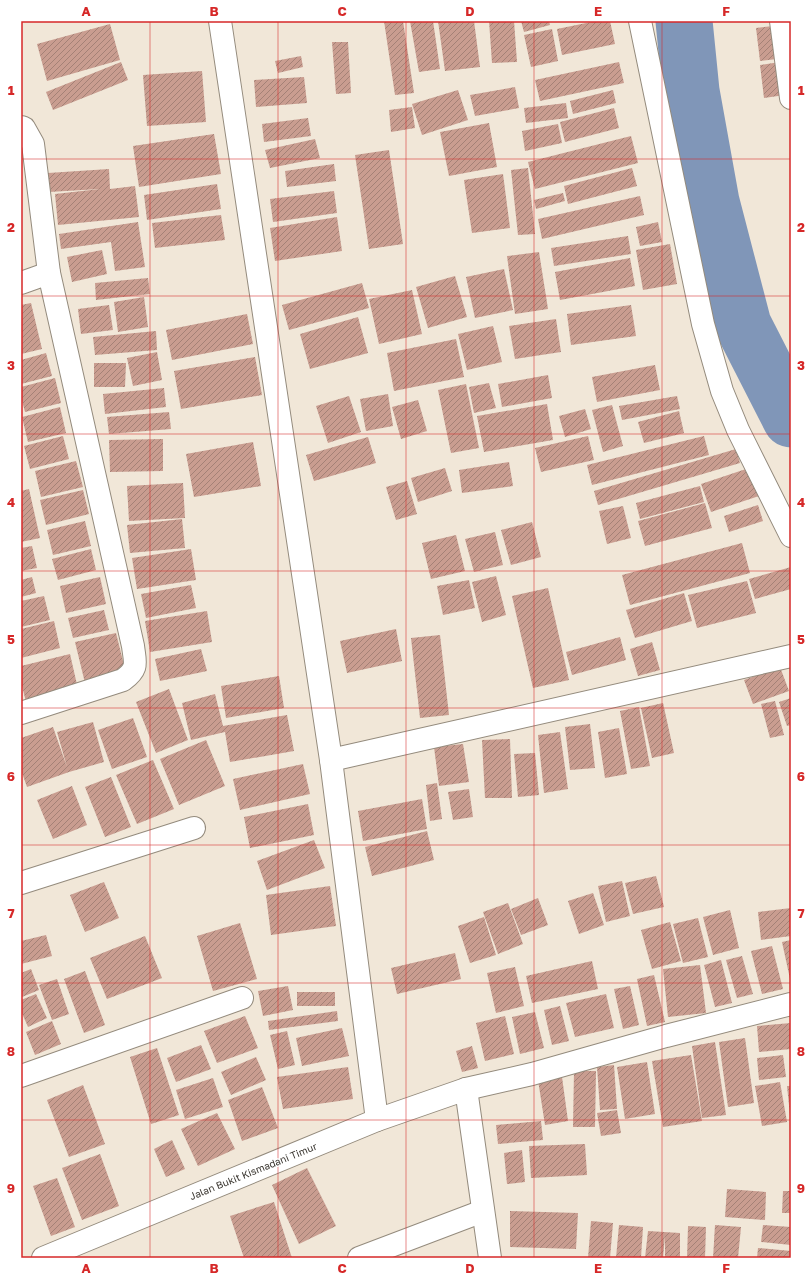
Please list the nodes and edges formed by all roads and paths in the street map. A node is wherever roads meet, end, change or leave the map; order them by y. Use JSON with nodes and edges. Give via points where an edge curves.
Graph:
{"nodes":[{"id":1,"x":220,"y":21,"type":"edge"},
{"id":2,"x":640,"y":21,"type":"edge"},
{"id":3,"x":781,"y":21,"type":"edge"},
{"id":4,"x":791,"y":98,"type":"edge"},
{"id":5,"x":21,"y":127,"type":"edge"},
{"id":6,"x":49,"y":273,"type":"junction"},
{"id":7,"x":21,"y":283,"type":"edge"},
{"id":8,"x":791,"y":536,"type":"edge"},
{"id":9,"x":791,"y":656,"type":"edge"},
{"id":10,"x":21,"y":714,"type":"edge"},
{"id":11,"x":331,"y":760,"type":"junction"},
{"id":12,"x":194,"y":828,"type":"dead end"},
{"id":13,"x":21,"y":883,"type":"edge"},
{"id":14,"x":242,"y":998,"type":"dead end"},
{"id":15,"x":791,"y":1004,"type":"edge"},
{"id":16,"x":21,"y":1076,"type":"edge"},
{"id":17,"x":466,"y":1089,"type":"junction"},
{"id":18,"x":377,"y":1120,"type":"junction"},
{"id":19,"x":483,"y":1211,"type":"junction"},
{"id":20,"x":43,"y":1258,"type":"edge"},
{"id":21,"x":359,"y":1258,"type":"edge"},
{"id":22,"x":490,"y":1258,"type":"edge"}],
"edges":[{"from":1,"to":11,"type":"street"},
{"from":2,"to":8,"type":"street","via":[[703,324],[720,384],[738,430]]},
{"from":3,"to":4,"type":"street"},
{"from":5,"to":6,"type":"street","via":[[33,144]]},
{"from":6,"to":7,"type":"street"},
{"from":6,"to":10,"type":"street","via":[[133,646],[135,666],[123,680]]},
{"from":9,"to":11,"type":"street"},
{"from":11,"to":18,"type":"street"},
{"from":12,"to":13,"type":"street"},
{"from":14,"to":16,"type":"street"},
{"from":15,"to":17,"type":"street","name":"Jalan Bukit Kismadani Timur","via":[[532,1074]]},
{"from":17,"to":18,"type":"street","name":"Jalan Bukit Kismadani Timur"},
{"from":17,"to":19,"type":"street"},
{"from":18,"to":20,"type":"street","name":"Jalan Bukit Kismadani Timur"},
{"from":19,"to":21,"type":"street"},
{"from":19,"to":22,"type":"street"}]}
